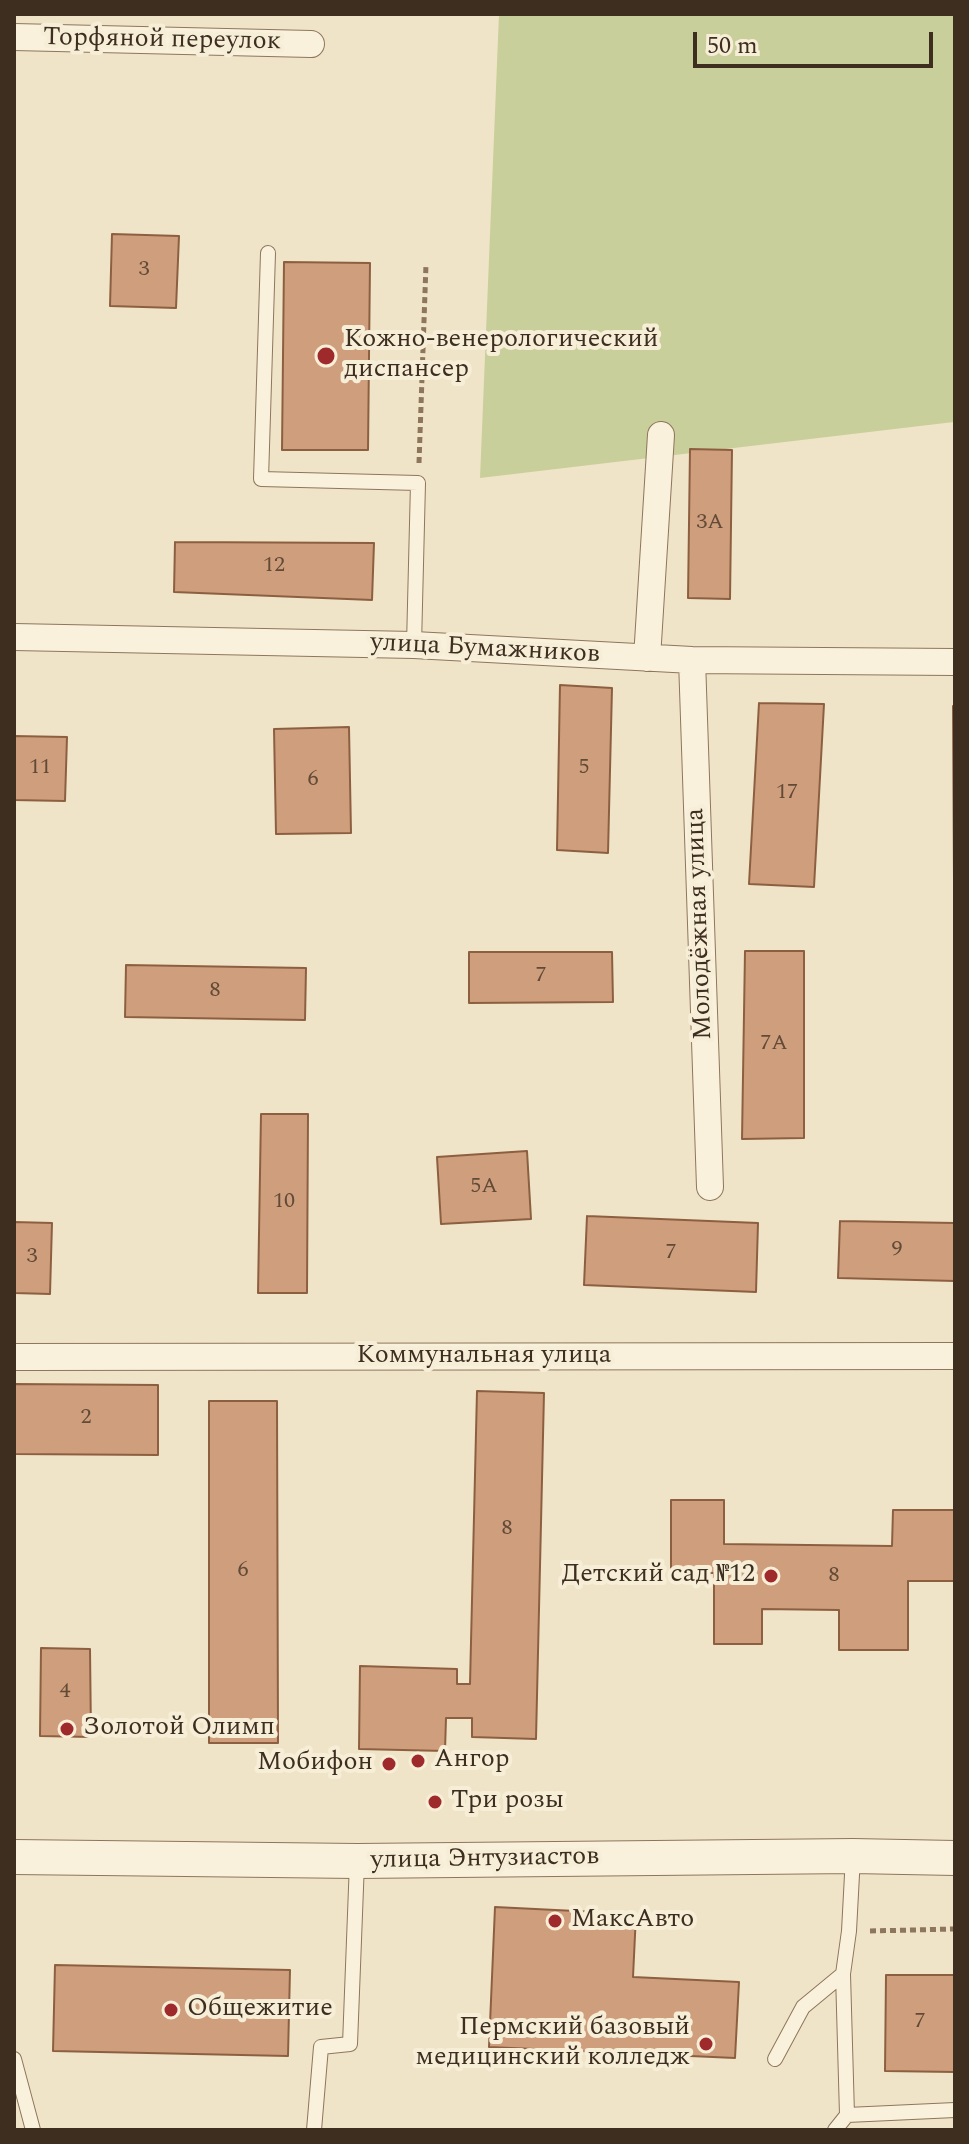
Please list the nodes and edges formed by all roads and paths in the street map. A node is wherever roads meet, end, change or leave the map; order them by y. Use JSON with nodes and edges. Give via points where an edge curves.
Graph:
{"nodes":[{"id":1,"x":14,"y":37,"type":"edge"},
{"id":2,"x":311,"y":44,"type":"dead end"},
{"id":3,"x":268,"y":253,"type":"dead end"},
{"id":4,"x":426,"y":264,"type":"dead end"},
{"id":5,"x":661,"y":435,"type":"dead end"},
{"id":6,"x":418,"y":483,"type":"junction"},
{"id":7,"x":14,"y":637,"type":"edge"},
{"id":8,"x":414,"y":645,"type":"junction"},
{"id":9,"x":647,"y":658,"type":"junction"},
{"id":10,"x":692,"y":660,"type":"junction"},
{"id":11,"x":955,"y":662,"type":"edge"},
{"id":12,"x":710,"y":1187,"type":"dead end"},
{"id":13,"x":955,"y":1356,"type":"edge"},
{"id":14,"x":14,"y":1357,"type":"edge"},
{"id":15,"x":853,"y":1856,"type":"junction"},
{"id":16,"x":14,"y":1857,"type":"edge"},
{"id":17,"x":955,"y":1858,"type":"edge"},
{"id":18,"x":357,"y":1861,"type":"junction"},
{"id":19,"x":955,"y":1929,"type":"edge"},
{"id":20,"x":849,"y":1931,"type":"junction"},
{"id":21,"x":843,"y":1974,"type":"junction"},
{"id":22,"x":14,"y":2059,"type":"edge"},
{"id":23,"x":775,"y":2059,"type":"dead end"},
{"id":24,"x":955,"y":2110,"type":"edge"},
{"id":25,"x":847,"y":2115,"type":"junction"},
{"id":26,"x":33,"y":2130,"type":"edge"},
{"id":27,"x":314,"y":2130,"type":"edge"},
{"id":28,"x":835,"y":2130,"type":"edge"}],
"edges":[{"from":1,"to":2,"type":"street","name":"Торфяной переулок"},
{"from":3,"to":6,"type":"lane","via":[[261,479]]},
{"from":4,"to":6,"type":"path"},
{"from":5,"to":9,"type":"street"},
{"from":6,"to":8,"type":"lane"},
{"from":7,"to":8,"type":"street","name":"улица Бумажников"},
{"from":8,"to":9,"type":"street","name":"улица Бумажников"},
{"from":9,"to":10,"type":"street","name":"улица Бумажников"},
{"from":10,"to":11,"type":"street","name":"улица Бумажников"},
{"from":10,"to":12,"type":"street","name":"Молодёжная улица"},
{"from":13,"to":14,"type":"street","name":"Коммунальная улица"},
{"from":15,"to":17,"type":"street","name":"улица Энтузиастов"},
{"from":15,"to":18,"type":"street","name":"улица Энтузиастов"},
{"from":15,"to":20,"type":"lane"},
{"from":16,"to":18,"type":"street","name":"улица Энтузиастов"},
{"from":18,"to":27,"type":"lane","via":[[350,2044],[321,2047]]},
{"from":19,"to":20,"type":"path"},
{"from":20,"to":21,"type":"lane"},
{"from":21,"to":23,"type":"lane","via":[[803,2007]]},
{"from":21,"to":25,"type":"lane"},
{"from":22,"to":26,"type":"lane"},
{"from":24,"to":25,"type":"lane"},
{"from":25,"to":28,"type":"lane"}]}
